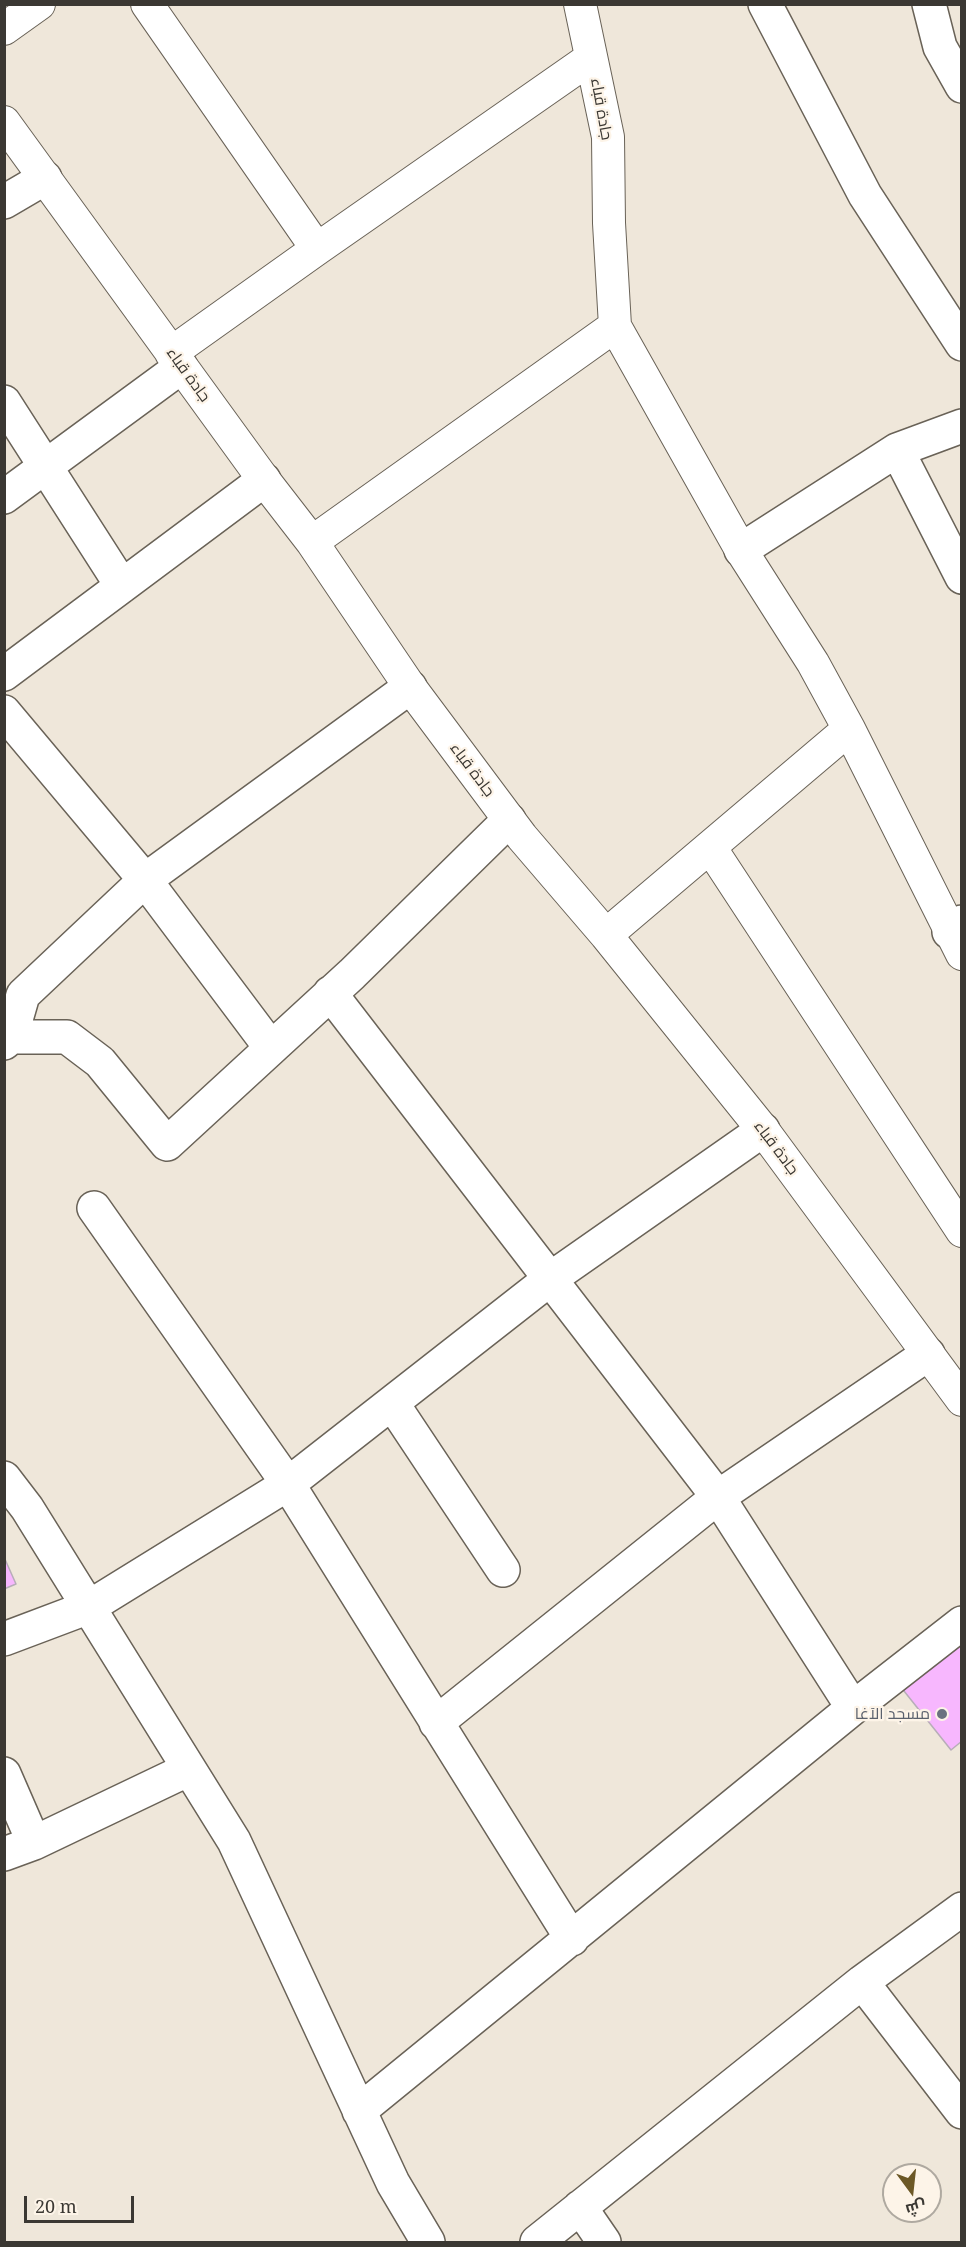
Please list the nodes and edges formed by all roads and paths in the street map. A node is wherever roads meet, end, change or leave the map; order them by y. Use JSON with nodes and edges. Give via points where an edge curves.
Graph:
{"nodes":[{"id":1,"x":39,"y":4,"type":"edge"},
{"id":2,"x":147,"y":4,"type":"edge"},
{"id":3,"x":580,"y":4,"type":"edge"},
{"id":4,"x":765,"y":4,"type":"edge"},
{"id":5,"x":929,"y":4,"type":"edge"},
{"id":6,"x":4,"y":29,"type":"edge"},
{"id":7,"x":591,"y":58,"type":"junction"},
{"id":8,"x":962,"y":86,"type":"edge"},
{"id":9,"x":4,"y":122,"type":"edge"},
{"id":10,"x":45,"y":177,"type":"junction"},
{"id":11,"x":4,"y":202,"type":"edge"},
{"id":12,"x":317,"y":249,"type":"junction"},
{"id":13,"x":615,"y":326,"type":"junction"},
{"id":14,"x":962,"y":344,"type":"edge"},
{"id":15,"x":176,"y":360,"type":"junction"},
{"id":16,"x":4,"y":402,"type":"edge"},
{"id":17,"x":962,"y":426,"type":"edge"},
{"id":18,"x":897,"y":450,"type":"junction"},
{"id":19,"x":46,"y":466,"type":"junction"},
{"id":20,"x":264,"y":480,"type":"junction"},
{"id":21,"x":4,"y":497,"type":"edge"},
{"id":22,"x":312,"y":542,"type":"junction"},
{"id":23,"x":741,"y":550,"type":"junction"},
{"id":24,"x":962,"y":577,"type":"edge"},
{"id":25,"x":122,"y":586,"type":"junction"},
{"id":26,"x":4,"y":674,"type":"edge"},
{"id":27,"x":410,"y":687,"type":"junction"},
{"id":28,"x":4,"y":712,"type":"edge"},
{"id":29,"x":849,"y":729,"type":"junction"},
{"id":30,"x":509,"y":820,"type":"junction"},
{"id":31,"x":710,"y":847,"type":"junction"},
{"id":32,"x":145,"y":880,"type":"junction"},
{"id":33,"x":606,"y":935,"type":"junction"},
{"id":34,"x":957,"y":936,"type":"edge"},
{"id":35,"x":330,"y":993,"type":"junction"},
{"id":36,"x":7,"y":1036,"type":"edge"},
{"id":37,"x":271,"y":1048,"type":"junction"},
{"id":38,"x":763,"y":1130,"type":"junction"},
{"id":39,"x":94,"y":1208,"type":"dead end"},
{"id":40,"x":962,"y":1231,"type":"edge"},
{"id":41,"x":550,"y":1279,"type":"junction"},
{"id":42,"x":928,"y":1354,"type":"junction"},
{"id":43,"x":960,"y":1393,"type":"edge"},
{"id":44,"x":392,"y":1403,"type":"junction"},
{"id":45,"x":4,"y":1478,"type":"edge"},
{"id":46,"x":288,"y":1484,"type":"junction"},
{"id":47,"x":718,"y":1497,"type":"junction"},
{"id":48,"x":503,"y":1570,"type":"dead end"},
{"id":49,"x":89,"y":1608,"type":"junction"},
{"id":50,"x":962,"y":1623,"type":"edge"},
{"id":51,"x":4,"y":1639,"type":"edge"},
{"id":52,"x":854,"y":1708,"type":"junction"},
{"id":53,"x":436,"y":1723,"type":"junction"},
{"id":54,"x":189,"y":1769,"type":"junction"},
{"id":55,"x":4,"y":1774,"type":"edge"},
{"id":56,"x":19,"y":1848,"type":"edge"},
{"id":57,"x":962,"y":1909,"type":"edge"},
{"id":58,"x":572,"y":1939,"type":"junction"},
{"id":59,"x":862,"y":1982,"type":"junction"},
{"id":60,"x":359,"y":2111,"type":"junction"},
{"id":61,"x":962,"y":2112,"type":"edge"},
{"id":62,"x":580,"y":2208,"type":"junction"},
{"id":63,"x":428,"y":2242,"type":"edge"},
{"id":64,"x":537,"y":2242,"type":"edge"},
{"id":65,"x":604,"y":2242,"type":"edge"}],
"edges":[{"from":1,"to":6,"type":"street"},
{"from":2,"to":12,"type":"street"},
{"from":3,"to":7,"type":"street","name":"جادة قباء"},
{"from":4,"to":14,"type":"street","via":[[865,195]]},
{"from":5,"to":8,"type":"street","via":[[940,47]]},
{"from":7,"to":12,"type":"street"},
{"from":7,"to":13,"type":"street","name":"جادة قباء","via":[[608,137]]},
{"from":9,"to":10,"type":"street","name":"جادة قباء"},
{"from":10,"to":11,"type":"street"},
{"from":10,"to":15,"type":"street","name":"جادة قباء"},
{"from":12,"to":15,"type":"street"},
{"from":13,"to":22,"type":"street"},
{"from":13,"to":23,"type":"street","name":"جادة قباء"},
{"from":15,"to":19,"type":"street"},
{"from":15,"to":20,"type":"street","name":"جادة قباء"},
{"from":16,"to":19,"type":"street"},
{"from":17,"to":18,"type":"street"},
{"from":18,"to":23,"type":"street"},
{"from":18,"to":24,"type":"street"},
{"from":19,"to":21,"type":"street"},
{"from":19,"to":25,"type":"street"},
{"from":20,"to":22,"type":"street","name":"جادة قباء"},
{"from":20,"to":25,"type":"street"},
{"from":22,"to":27,"type":"street","name":"جادة قباء"},
{"from":23,"to":29,"type":"street","name":"جادة قباء","via":[[813,663]]},
{"from":25,"to":26,"type":"street"},
{"from":27,"to":30,"type":"street","name":"جادة قباء"},
{"from":27,"to":32,"type":"street"},
{"from":28,"to":32,"type":"street"},
{"from":29,"to":31,"type":"street"},
{"from":29,"to":34,"type":"street","name":"جادة قباء"},
{"from":30,"to":33,"type":"street","name":"جادة قباء"},
{"from":30,"to":35,"type":"street"},
{"from":31,"to":33,"type":"street"},
{"from":31,"to":40,"type":"street"},
{"from":32,"to":36,"type":"street","via":[[22,995]]},
{"from":32,"to":37,"type":"street"},
{"from":33,"to":38,"type":"street","name":"جادة قباء"},
{"from":35,"to":37,"type":"street"},
{"from":35,"to":41,"type":"street"},
{"from":36,"to":37,"type":"street","via":[[67,1037],[100,1062],[167,1144]]},
{"from":38,"to":41,"type":"street"},
{"from":38,"to":42,"type":"street","name":"جادة قباء"},
{"from":39,"to":46,"type":"street"},
{"from":41,"to":44,"type":"street"},
{"from":41,"to":47,"type":"street"},
{"from":42,"to":43,"type":"street","name":"جادة قباء"},
{"from":42,"to":47,"type":"street"},
{"from":44,"to":46,"type":"street"},
{"from":44,"to":48,"type":"street"},
{"from":45,"to":49,"type":"street"},
{"from":46,"to":49,"type":"street"},
{"from":46,"to":53,"type":"street"},
{"from":47,"to":52,"type":"street"},
{"from":47,"to":53,"type":"street"},
{"from":49,"to":51,"type":"street"},
{"from":49,"to":54,"type":"street"},
{"from":50,"to":52,"type":"street"},
{"from":52,"to":58,"type":"street"},
{"from":53,"to":58,"type":"street"},
{"from":54,"to":56,"type":"street"},
{"from":54,"to":60,"type":"street","via":[[234,1841]]},
{"from":55,"to":56,"type":"street"},
{"from":57,"to":59,"type":"street"},
{"from":58,"to":60,"type":"street"},
{"from":59,"to":61,"type":"street"},
{"from":59,"to":62,"type":"street"},
{"from":60,"to":63,"type":"street","via":[[393,2183]]},
{"from":62,"to":64,"type":"street"},
{"from":62,"to":65,"type":"street"}]}
